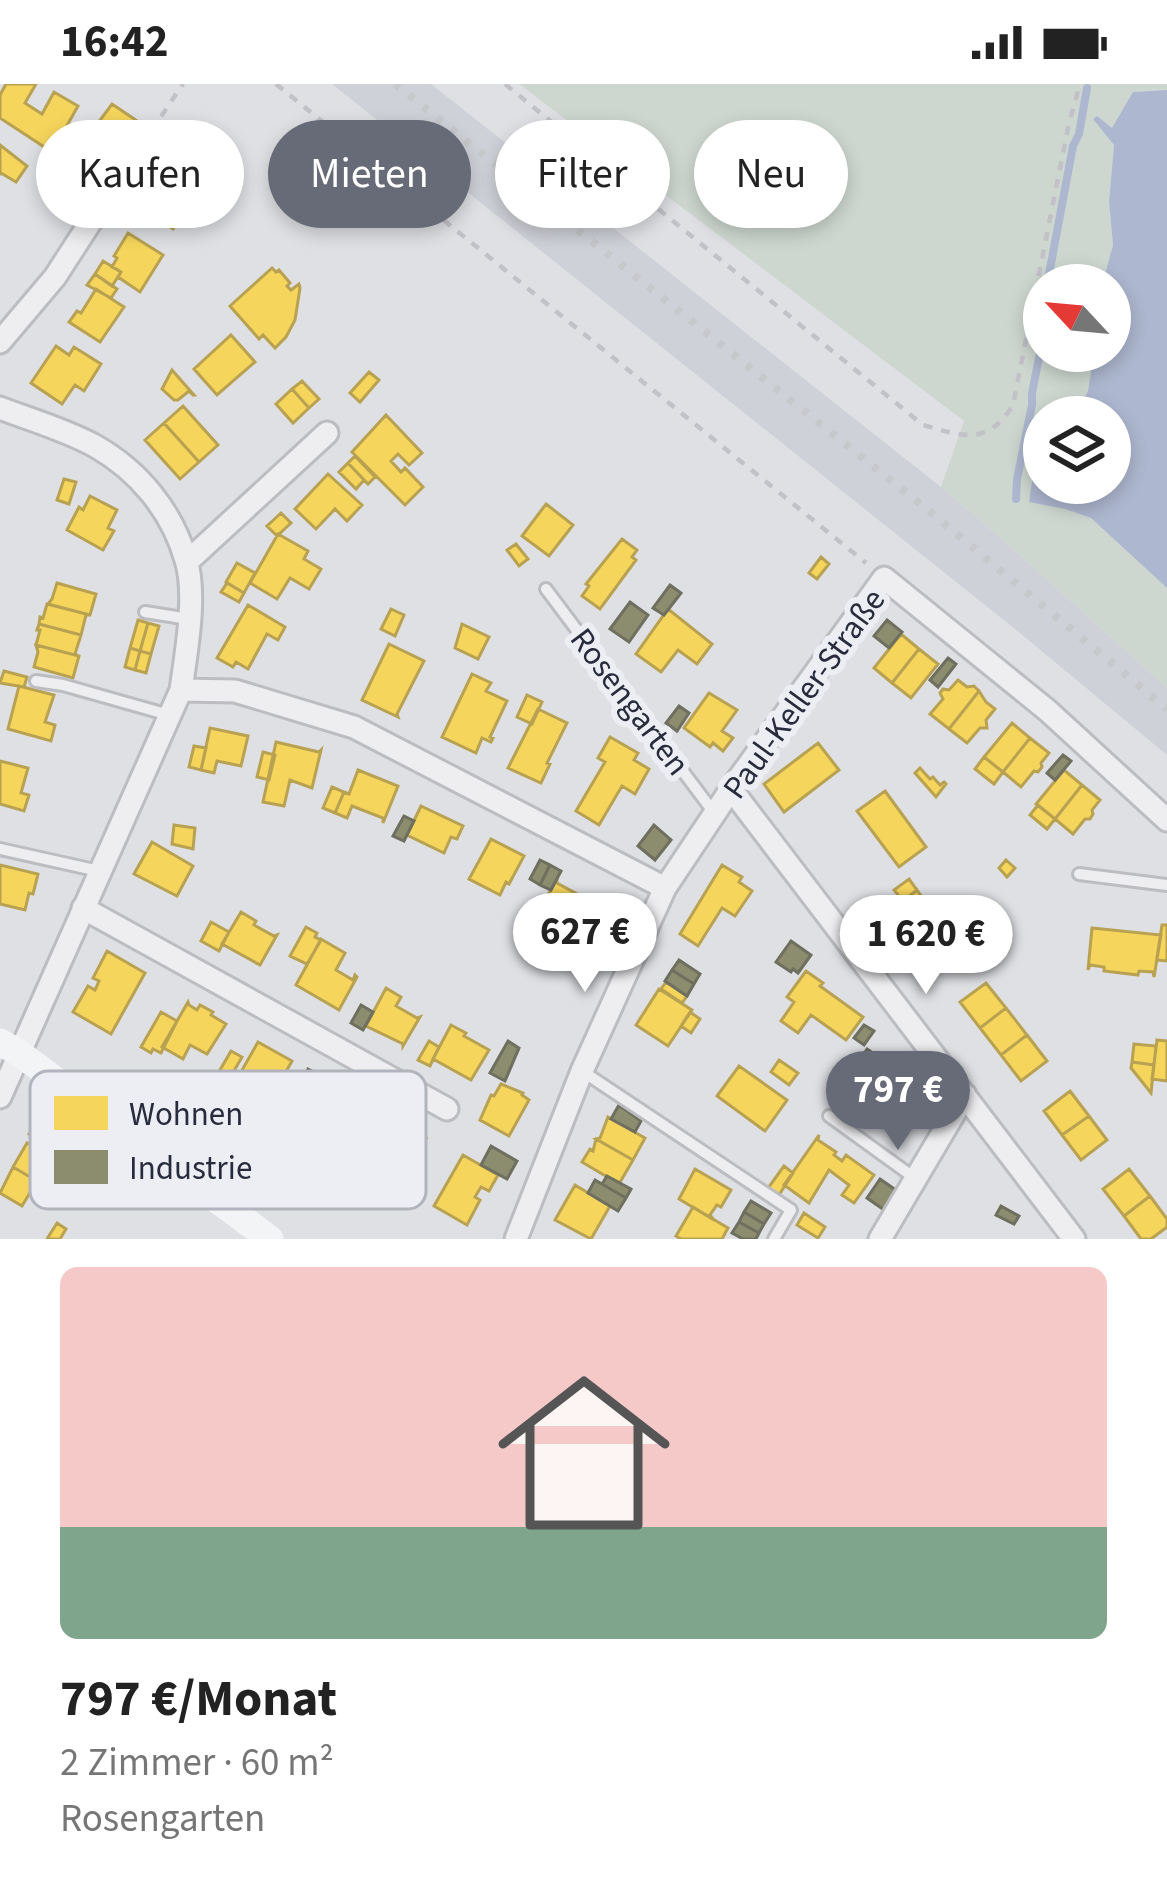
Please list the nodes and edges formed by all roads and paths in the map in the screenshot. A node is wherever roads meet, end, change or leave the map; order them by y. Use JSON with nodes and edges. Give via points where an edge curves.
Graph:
{"nodes":[{"id":1,"x":182,"y":84,"type":"edge"},
{"id":2,"x":276,"y":84,"type":"edge"},
{"id":3,"x":506,"y":84,"type":"edge"},
{"id":4,"x":1080,"y":84,"type":"edge"},
{"id":5,"x":158,"y":120,"type":"edge"},
{"id":6,"x":87,"y":228,"type":"edge"},
{"id":7,"x":0,"y":342,"type":"edge"},
{"id":8,"x":0,"y":408,"type":"edge"},
{"id":9,"x":327,"y":433,"type":"dead end"},
{"id":10,"x":187,"y":562,"type":"junction"},
{"id":11,"x":884,"y":578,"type":"junction"},
{"id":12,"x":546,"y":589,"type":"dead end"},
{"id":13,"x":145,"y":612,"type":"dead end"},
{"id":14,"x":190,"y":619,"type":"junction"},
{"id":15,"x":36,"y":681,"type":"dead end"},
{"id":16,"x":181,"y":689,"type":"junction"},
{"id":17,"x":169,"y":715,"type":"junction"},
{"id":18,"x":731,"y":789,"type":"junction"},
{"id":19,"x":715,"y":814,"type":"junction"},
{"id":20,"x":1167,"y":820,"type":"edge"},
{"id":21,"x":0,"y":849,"type":"edge"},
{"id":22,"x":99,"y":872,"type":"junction"},
{"id":23,"x":1078,"y":874,"type":"dead end"},
{"id":24,"x":1167,"y":885,"type":"edge"},
{"id":25,"x":665,"y":888,"type":"junction"},
{"id":26,"x":82,"y":908,"type":"junction"},
{"id":27,"x":9,"y":1048,"type":"edge"},
{"id":28,"x":40,"y":1071,"type":"edge"},
{"id":29,"x":378,"y":1071,"type":"edge"},
{"id":30,"x":582,"y":1071,"type":"junction"},
{"id":31,"x":965,"y":1095,"type":"junction"},
{"id":32,"x":0,"y":1097,"type":"edge"},
{"id":33,"x":426,"y":1097,"type":"edge"},
{"id":34,"x":447,"y":1109,"type":"dead end"},
{"id":35,"x":829,"y":1116,"type":"dead end"},
{"id":36,"x":916,"y":1179,"type":"junction"},
{"id":37,"x":229,"y":1209,"type":"edge"},
{"id":38,"x":1065,"y":1234,"type":"edge"},
{"id":39,"x":270,"y":1239,"type":"edge"},
{"id":40,"x":516,"y":1239,"type":"edge"},
{"id":41,"x":774,"y":1239,"type":"edge"},
{"id":42,"x":880,"y":1239,"type":"edge"}],
"edges":[{"from":1,"to":5,"type":"path"},
{"from":2,"to":11,"type":"path"},
{"from":3,"to":4,"type":"path","via":[[923,425],[969,437],[1000,424],[1012,405]]},
{"from":6,"to":7,"type":"street"},
{"from":8,"to":10,"type":"street","via":[[92,444],[133,471],[165,511]]},
{"from":9,"to":10,"type":"street"},
{"from":10,"to":14,"type":"street"},
{"from":11,"to":18,"type":"street","name":"Paul-Keller-Straße"},
{"from":11,"to":20,"type":"street","name":"Paul-Keller-Straße"},
{"from":12,"to":19,"type":"lane","name":"Rosengarten"},
{"from":13,"to":14,"type":"lane"},
{"from":14,"to":16,"type":"street"},
{"from":15,"to":17,"type":"lane"},
{"from":16,"to":17,"type":"street"},
{"from":16,"to":25,"type":"street","via":[[235,691],[354,727]]},
{"from":17,"to":22,"type":"street"},
{"from":18,"to":19,"type":"street","name":"Paul-Keller-Straße"},
{"from":18,"to":31,"type":"street","name":"Rosengarten"},
{"from":19,"to":25,"type":"street","name":"Paul-Keller-Straße"},
{"from":21,"to":22,"type":"lane"},
{"from":22,"to":26,"type":"street"},
{"from":23,"to":24,"type":"lane"},
{"from":25,"to":30,"type":"street","name":"Paul-Keller-Straße"},
{"from":26,"to":27,"type":"street"},
{"from":26,"to":29,"type":"street"},
{"from":27,"to":28,"type":"street"},
{"from":27,"to":32,"type":"street"},
{"from":30,"to":40,"type":"street","name":"Paul-Keller-Straße"},
{"from":30,"to":41,"type":"lane","via":[[791,1210]]},
{"from":31,"to":36,"type":"street"},
{"from":31,"to":38,"type":"street","name":"Rosengarten"},
{"from":33,"to":34,"type":"street"},
{"from":35,"to":36,"type":"lane"},
{"from":36,"to":42,"type":"street"},
{"from":37,"to":39,"type":"street"}]}
